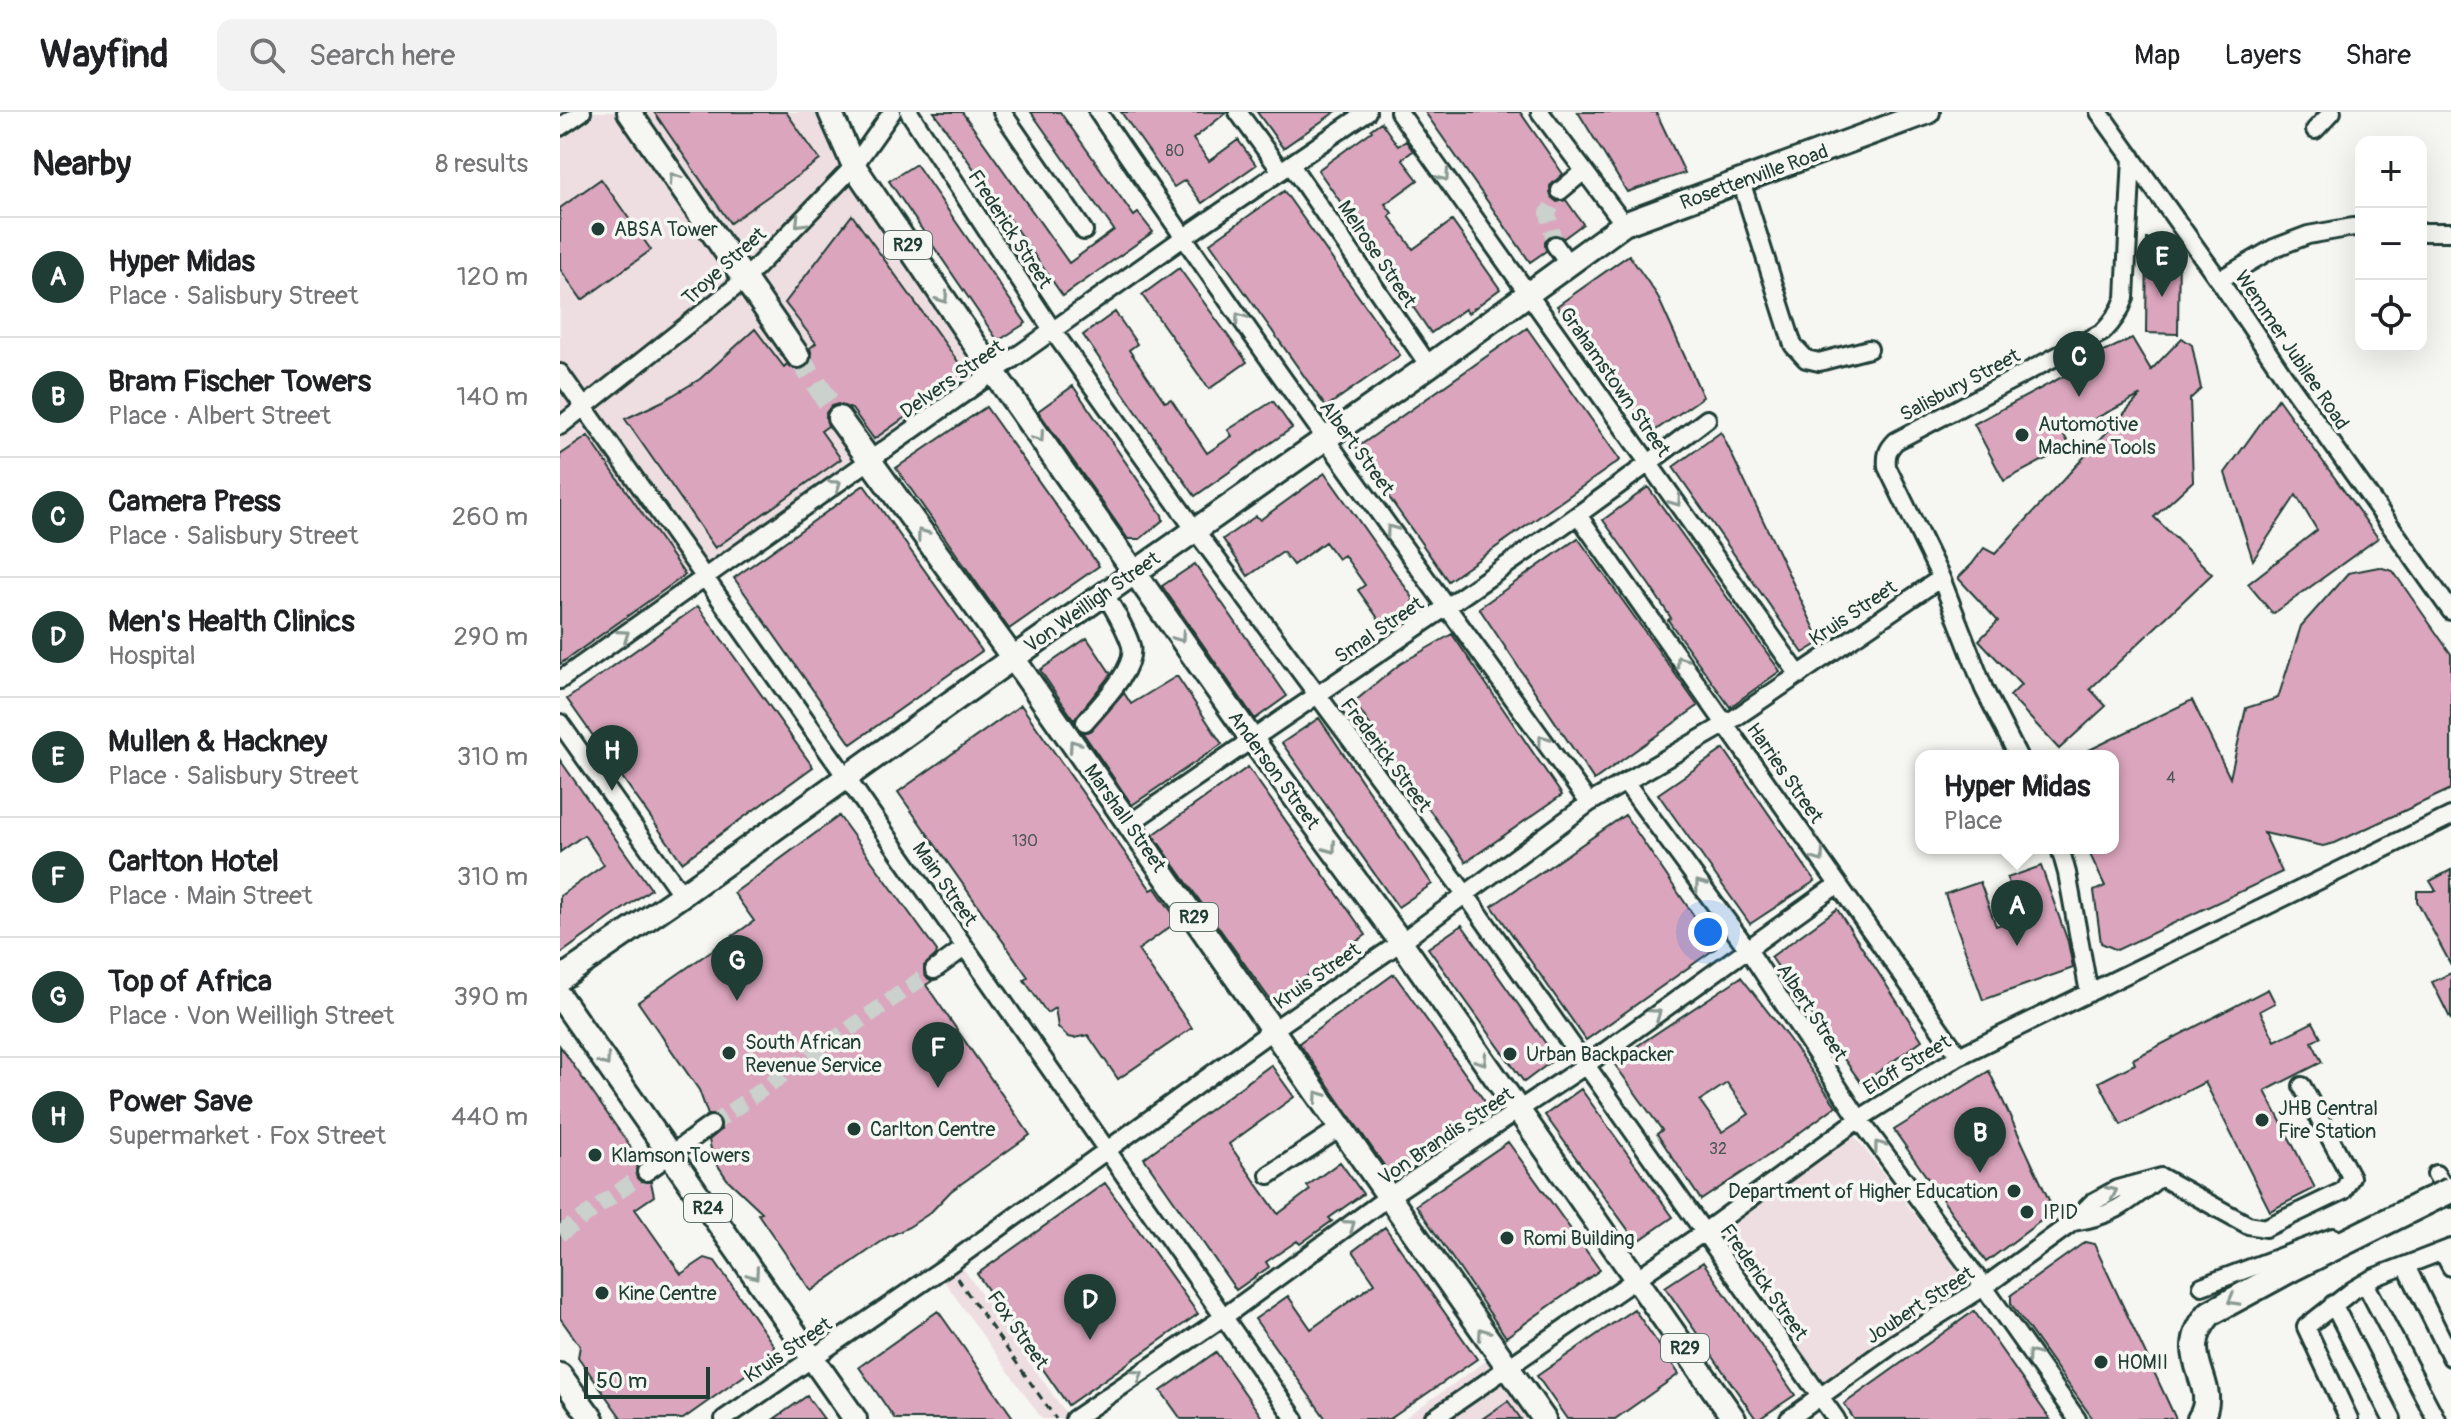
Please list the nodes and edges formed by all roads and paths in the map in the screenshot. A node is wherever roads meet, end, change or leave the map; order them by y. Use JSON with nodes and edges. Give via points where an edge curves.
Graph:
{"nodes":[{"id":1,"x":582,"y":112,"type":"edge"},
{"id":2,"x":629,"y":112,"type":"edge"},
{"id":3,"x":830,"y":112,"type":"edge"},
{"id":4,"x":892,"y":112,"type":"edge"},
{"id":5,"x":909,"y":112,"type":"edge"},
{"id":6,"x":1002,"y":112,"type":"edge"},
{"id":7,"x":1098,"y":112,"type":"edge"},
{"id":8,"x":1238,"y":112,"type":"edge"},
{"id":9,"x":1367,"y":112,"type":"edge"},
{"id":10,"x":1399,"y":112,"type":"edge"},
{"id":11,"x":1540,"y":112,"type":"edge"},
{"id":12,"x":1928,"y":112,"type":"edge"},
{"id":13,"x":2099,"y":112,"type":"edge"},
{"id":14,"x":2332,"y":112,"type":"edge"},
{"id":15,"x":560,"y":127,"type":"edge"},
{"id":16,"x":2315,"y":130,"type":"dead end"},
{"id":17,"x":2132,"y":157,"type":"junction"},
{"id":18,"x":854,"y":166,"type":"junction"},
{"id":19,"x":1286,"y":168,"type":"junction"},
{"id":20,"x":1584,"y":171,"type":"junction"},
{"id":21,"x":1741,"y":181,"type":"junction"},
{"id":22,"x":1560,"y":191,"type":"tunnel mouth"},
{"id":23,"x":1624,"y":224,"type":"junction"},
{"id":24,"x":2355,"y":227,"type":"edge"},
{"id":25,"x":1084,"y":231,"type":"dead end"},
{"id":26,"x":2427,"y":233,"type":"edge"},
{"id":27,"x":2449,"y":236,"type":"edge"},
{"id":28,"x":1183,"y":238,"type":"junction"},
{"id":29,"x":1555,"y":245,"type":"tunnel mouth"},
{"id":30,"x":1569,"y":265,"type":"junction"},
{"id":31,"x":744,"y":280,"type":"junction"},
{"id":32,"x":2219,"y":280,"type":"junction"},
{"id":33,"x":1529,"y":295,"type":"junction"},
{"id":34,"x":1053,"y":331,"type":"junction"},
{"id":35,"x":1869,"y":349,"type":"dead end"},
{"id":36,"x":798,"y":356,"type":"tunnel mouth"},
{"id":37,"x":1429,"y":366,"type":"junction"},
{"id":38,"x":560,"y":373,"type":"edge"},
{"id":39,"x":995,"y":374,"type":"junction"},
{"id":40,"x":585,"y":408,"type":"junction"},
{"id":41,"x":839,"y":418,"type":"tunnel mouth"},
{"id":42,"x":1707,"y":419,"type":"dead end"},
{"id":43,"x":560,"y":426,"type":"edge"},
{"id":44,"x":1325,"y":439,"type":"junction"},
{"id":45,"x":869,"y":462,"type":"junction"},
{"id":46,"x":1649,"y":464,"type":"junction"},
{"id":47,"x":1578,"y":515,"type":"junction"},
{"id":48,"x":1195,"y":530,"type":"junction"},
{"id":49,"x":1135,"y":573,"type":"junction"},
{"id":50,"x":1941,"y":578,"type":"junction"},
{"id":51,"x":705,"y":579,"type":"junction"},
{"id":52,"x":1105,"y":594,"type":"junction"},
{"id":53,"x":1448,"y":608,"type":"junction"},
{"id":54,"x":2451,"y":611,"type":"edge"},
{"id":55,"x":1013,"y":658,"type":"junction"},
{"id":56,"x":1799,"y":675,"type":"junction"},
{"id":57,"x":560,"y":680,"type":"edge"},
{"id":58,"x":1317,"y":696,"type":"junction"},
{"id":59,"x":1085,"y":722,"type":"dead end"},
{"id":60,"x":560,"y":723,"type":"edge"},
{"id":61,"x":1726,"y":724,"type":"junction"},
{"id":62,"x":1251,"y":738,"type":"junction"},
{"id":63,"x":2015,"y":750,"type":"edge"},
{"id":64,"x":846,"y":777,"type":"junction"},
{"id":65,"x":1626,"y":783,"type":"junction"},
{"id":66,"x":1589,"y":803,"type":"junction"},
{"id":67,"x":2449,"y":818,"type":"edge"},
{"id":68,"x":1129,"y":824,"type":"junction"},
{"id":69,"x":2062,"y":854,"type":"edge"},
{"id":70,"x":1838,"y":884,"type":"junction"},
{"id":71,"x":682,"y":895,"type":"junction"},
{"id":72,"x":1466,"y":895,"type":"junction"},
{"id":73,"x":1401,"y":942,"type":"junction"},
{"id":74,"x":964,"y":948,"type":"junction"},
{"id":75,"x":1747,"y":948,"type":"junction"},
{"id":76,"x":934,"y":970,"type":"tunnel mouth"},
{"id":77,"x":560,"y":979,"type":"edge"},
{"id":78,"x":2089,"y":993,"type":"junction"},
{"id":79,"x":560,"y":997,"type":"edge"},
{"id":80,"x":1273,"y":1030,"type":"junction"},
{"id":81,"x":1959,"y":1056,"type":"junction"},
{"id":82,"x":1586,"y":1065,"type":"junction"},
{"id":83,"x":2302,"y":1086,"type":"dead end"},
{"id":84,"x":1518,"y":1112,"type":"junction"},
{"id":85,"x":1859,"y":1119,"type":"junction"},
{"id":86,"x":711,"y":1125,"type":"tunnel mouth"},
{"id":87,"x":1340,"y":1128,"type":"junction"},
{"id":88,"x":1107,"y":1150,"type":"junction"},
{"id":89,"x":671,"y":1154,"type":"junction"},
{"id":90,"x":646,"y":1172,"type":"tunnel mouth"},
{"id":91,"x":1269,"y":1175,"type":"dead end"},
{"id":92,"x":2443,"y":1182,"type":"edge"},
{"id":93,"x":1388,"y":1197,"type":"junction"},
{"id":94,"x":2439,"y":1200,"type":"edge"},
{"id":95,"x":1704,"y":1232,"type":"junction"},
{"id":96,"x":2447,"y":1250,"type":"edge"},
{"id":97,"x":948,"y":1265,"type":"junction"},
{"id":98,"x":2406,"y":1266,"type":"junction"},
{"id":99,"x":2451,"y":1267,"type":"edge"},
{"id":100,"x":1637,"y":1278,"type":"junction"},
{"id":101,"x":2365,"y":1283,"type":"junction"},
{"id":102,"x":2202,"y":1286,"type":"dead end"},
{"id":103,"x":1984,"y":1287,"type":"junction"},
{"id":104,"x":2333,"y":1304,"type":"junction"},
{"id":105,"x":1225,"y":1316,"type":"junction"},
{"id":106,"x":2451,"y":1357,"type":"edge"},
{"id":107,"x":813,"y":1358,"type":"junction"},
{"id":108,"x":1507,"y":1367,"type":"junction"},
{"id":109,"x":560,"y":1375,"type":"edge"},
{"id":110,"x":1821,"y":1398,"type":"junction"},
{"id":111,"x":592,"y":1419,"type":"edge"},
{"id":112,"x":724,"y":1419,"type":"edge"},
{"id":113,"x":855,"y":1419,"type":"edge"},
{"id":114,"x":1056,"y":1419,"type":"edge"},
{"id":115,"x":1074,"y":1419,"type":"edge"},
{"id":116,"x":1295,"y":1419,"type":"edge"},
{"id":117,"x":1433,"y":1419,"type":"edge"},
{"id":118,"x":1544,"y":1419,"type":"edge"},
{"id":119,"x":1734,"y":1419,"type":"edge"},
{"id":120,"x":1789,"y":1419,"type":"edge"},
{"id":121,"x":1836,"y":1419,"type":"edge"},
{"id":122,"x":2077,"y":1419,"type":"edge"},
{"id":123,"x":2200,"y":1419,"type":"edge"},
{"id":124,"x":2349,"y":1419,"type":"edge"},
{"id":125,"x":2392,"y":1419,"type":"edge"},
{"id":126,"x":2436,"y":1419,"type":"edge"}],
"edges":[{"from":1,"to":15,"type":"street"},
{"from":31,"to":2,"type":"main road","one_way":true},
{"from":3,"to":18,"type":"main road","name":"Anderson Street","number":"R29"},
{"from":4,"to":18,"type":"street","name":"Troye Street"},
{"from":5,"to":34,"type":"street","name":"Frederick Street"},
{"from":6,"to":25,"type":"street"},
{"from":7,"to":28,"type":"street","name":"Albert Street"},
{"from":8,"to":19,"type":"street","name":"Melrose Street"},
{"from":9,"to":19,"type":"street","name":"Delvers Street"},
{"from":10,"to":33,"type":"street","name":"Grahamstown Street","one_way":true},
{"from":11,"to":20,"type":"street"},
{"from":12,"to":21,"type":"main road","name":"Rosettenville Road"},
{"from":13,"to":17,"type":"street","name":"Wemmer Jubilee Road"},
{"from":14,"to":16,"type":"street"},
{"from":17,"to":32,"type":"street","name":"Wemmer Jubilee Road"},
{"from":17,"to":50,"type":"street","name":"Salisbury Street","via":[[2125,298],[2113,322],[1888,450],[1887,467]]},
{"from":18,"to":31,"type":"street","name":"Troye Street","one_way":true},
{"from":18,"to":39,"type":"main road","name":"Anderson Street","number":"R29","one_way":true},
{"from":19,"to":28,"type":"street","name":"Delvers Street"},
{"from":19,"to":37,"type":"street","name":"Melrose Street"},
{"from":20,"to":22,"type":"street"},
{"from":20,"to":23,"type":"street"},
{"from":21,"to":23,"type":"main road","name":"Rosettenville Road"},
{"from":21,"to":35,"type":"street","via":[[1793,345],[1806,359],[1819,362]]},
{"from":23,"to":30,"type":"main road","name":"Von Weilligh Street"},
{"from":24,"to":32,"type":"street","via":[[2308,235],[2274,248]]},
{"from":26,"to":27,"type":"street"},
{"from":28,"to":34,"type":"street","name":"Delvers Street"},
{"from":44,"to":28,"type":"street","name":"Albert Street","one_way":true},
{"from":29,"to":30,"type":"street"},
{"from":30,"to":33,"type":"main road","name":"Von Weilligh Street"},
{"from":31,"to":36,"type":"main road"},
{"from":31,"to":40,"type":"street","name":"Troye Street"},
{"from":32,"to":54,"type":"street","name":"Wemmer Jubilee Road"},
{"from":33,"to":37,"type":"main road","name":"Von Weilligh Street"},
{"from":33,"to":46,"type":"street","name":"Grahamstown Street"},
{"from":34,"to":39,"type":"street","name":"Delvers Street"},
{"from":34,"to":48,"type":"street","name":"Frederick Street"},
{"from":37,"to":44,"type":"main road","name":"Von Weilligh Street"},
{"from":38,"to":40,"type":"street","name":"Main Street"},
{"from":39,"to":45,"type":"street","name":"Delvers Street"},
{"from":39,"to":49,"type":"main road","name":"Anderson Street","number":"R29","one_way":true},
{"from":40,"to":43,"type":"street","name":"Troye Street"},
{"from":40,"to":51,"type":"street","name":"Main Street"},
{"from":41,"to":45,"type":"main road","name":"Marshall Street","number":"R29"},
{"from":42,"to":46,"type":"street","name":"Smal Street"},
{"from":44,"to":48,"type":"main road","name":"Von Weilligh Street"},
{"from":53,"to":44,"type":"street","name":"Albert Street","one_way":true},
{"from":51,"to":45,"type":"street","name":"Delvers Street","one_way":true},
{"from":55,"to":45,"type":"main road","name":"Marshall Street","number":"R29","one_way":true},
{"from":46,"to":47,"type":"street","name":"Smal Street"},
{"from":46,"to":56,"type":"street","name":"Grahamstown Street","one_way":true},
{"from":47,"to":53,"type":"street","name":"Smal Street"},
{"from":61,"to":47,"type":"street","name":"Harries Street","one_way":true},
{"from":48,"to":49,"type":"main road","name":"Von Weilligh Street"},
{"from":48,"to":58,"type":"street","name":"Frederick Street"},
{"from":49,"to":52,"type":"main road","name":"Von Weilligh Street"},
{"from":49,"to":62,"type":"main road","name":"Anderson Street","number":"R29","one_way":true},
{"from":50,"to":56,"type":"street","name":"Kruis Street"},
{"from":50,"to":63,"type":"street","name":"Salisbury Street","via":[[1984,689]]},
{"from":57,"to":51,"type":"street","name":"Delvers Street","one_way":true},
{"from":51,"to":64,"type":"street","name":"Main Street"},
{"from":52,"to":55,"type":"main road","name":"Von Weilligh Street"},
{"from":52,"to":59,"type":"street","via":[[1131,648],[1131,659]]},
{"from":53,"to":58,"type":"street","name":"Smal Street"},
{"from":66,"to":53,"type":"street","name":"Albert Street","one_way":true},
{"from":55,"to":64,"type":"main road","name":"Von Weilligh Street"},
{"from":68,"to":55,"type":"main road","name":"Marshall Street","number":"R29","one_way":true},
{"from":56,"to":61,"type":"street","name":"Kruis Street"},
{"from":58,"to":62,"type":"street","name":"Smal Street"},
{"from":58,"to":72,"type":"street","name":"Frederick Street"},
{"from":60,"to":71,"type":"street"},
{"from":61,"to":65,"type":"street","name":"Kruis Street"},
{"from":61,"to":70,"type":"street","name":"Harries Street","one_way":true},
{"from":62,"to":68,"type":"street","name":"Smal Street"},
{"from":62,"to":73,"type":"main road","name":"Anderson Street","number":"R29","one_way":true},
{"from":64,"to":71,"type":"main road","name":"Von Weilligh Street"},
{"from":64,"to":74,"type":"street","name":"Main Street"},
{"from":65,"to":66,"type":"street","name":"Kruis Street"},
{"from":75,"to":65,"type":"street","name":"Albert Street","one_way":true},
{"from":66,"to":72,"type":"street","name":"Kruis Street"},
{"from":67,"to":78,"type":"street","name":"Eloff Street"},
{"from":68,"to":80,"type":"main road","name":"Marshall Street","number":"R29"},
{"from":69,"to":78,"type":"street"},
{"from":70,"to":75,"type":"street","name":"Von Brandis Street"},
{"from":70,"to":81,"type":"street","name":"Harries Street"},
{"from":71,"to":77,"type":"main road","name":"Von Weilligh Street"},
{"from":72,"to":73,"type":"street","name":"Kruis Street"},
{"from":72,"to":82,"type":"street","name":"Frederick Street"},
{"from":73,"to":80,"type":"street","name":"Kruis Street"},
{"from":73,"to":84,"type":"main road","name":"Anderson Street","number":"R29","one_way":true},
{"from":74,"to":76,"type":"street"},
{"from":74,"to":88,"type":"street","name":"Main Street"},
{"from":82,"to":75,"type":"street","name":"Von Brandis Street","one_way":true},
{"from":75,"to":85,"type":"street","name":"Albert Street"},
{"from":78,"to":81,"type":"street","name":"Eloff Street"},
{"from":79,"to":89,"type":"main road","number":"R24","one_way":true},
{"from":87,"to":80,"type":"main road","name":"Marshall Street","number":"R29","one_way":true},
{"from":80,"to":88,"type":"street","name":"Kruis Street"},
{"from":81,"to":85,"type":"street","name":"Eloff Street"},
{"from":82,"to":84,"type":"street","name":"Von Brandis Street"},
{"from":82,"to":95,"type":"street","name":"Frederick Street"},
{"from":83,"to":103,"type":"street","name":"Joubert Street","via":[[2351,1177],[2343,1191],[2265,1228],[2248,1225],[2161,1177],[2122,1207],[2073,1222]]},
{"from":84,"to":93,"type":"street","name":"Von Brandis Street"},
{"from":84,"to":100,"type":"main road","name":"Anderson Street","number":"R29"},
{"from":85,"to":95,"type":"street","name":"Eloff Street"},
{"from":103,"to":85,"type":"street","name":"Albert Street","one_way":true},
{"from":86,"to":89,"type":"street"},
{"from":87,"to":91,"type":"street"},
{"from":87,"to":93,"type":"main road","name":"Marshall Street","number":"R29"},
{"from":88,"to":97,"type":"street","name":"Kruis Street"},
{"from":88,"to":105,"type":"street","name":"Main Street"},
{"from":89,"to":90,"type":"street"},
{"from":89,"to":107,"type":"main road","number":"R24","one_way":true},
{"from":92,"to":94,"type":"highway","bridge":true},
{"from":105,"to":93,"type":"street","name":"Von Brandis Street","one_way":true},
{"from":108,"to":93,"type":"main road","name":"Marshall Street","number":"R29","one_way":true},
{"from":94,"to":102,"type":"street"},
{"from":94,"to":123,"type":"highway","one_way":true,"via":[[2210,1313],[2194,1340],[2206,1401]]},
{"from":95,"to":100,"type":"street","name":"Eloff Street"},
{"from":95,"to":110,"type":"street","name":"Frederick Street"},
{"from":96,"to":98,"type":"street"},
{"from":96,"to":99,"type":"street"},
{"from":97,"to":107,"type":"street","name":"Kruis Street"},
{"from":97,"to":114,"type":"path","name":"Fox Street"},
{"from":98,"to":101,"type":"street"},
{"from":98,"to":106,"type":"street"},
{"from":100,"to":108,"type":"street","name":"Eloff Street"},
{"from":100,"to":119,"type":"main road","name":"Anderson Street","number":"R29"},
{"from":101,"to":104,"type":"street"},
{"from":101,"to":126,"type":"street"},
{"from":103,"to":110,"type":"street","name":"Joubert Street"},
{"from":122,"to":103,"type":"street","name":"Albert Street","one_way":true},
{"from":104,"to":124,"type":"street","via":[[2306,1329]]},
{"from":104,"to":125,"type":"street"},
{"from":115,"to":105,"type":"street","name":"Von Brandis Street","one_way":true},
{"from":105,"to":116,"type":"street","name":"Main Street"},
{"from":107,"to":112,"type":"street","name":"Kruis Street"},
{"from":107,"to":113,"type":"main road","number":"R24"},
{"from":108,"to":117,"type":"street","name":"Eloff Street"},
{"from":108,"to":118,"type":"main road","name":"Marshall Street","number":"R29"},
{"from":109,"to":111,"type":"main road"},
{"from":110,"to":120,"type":"street","name":"Joubert Street"},
{"from":110,"to":121,"type":"street","name":"Frederick Street"}]}
